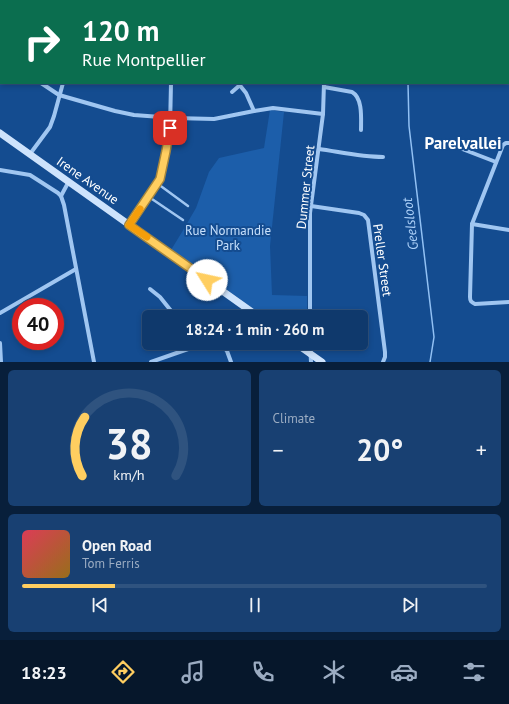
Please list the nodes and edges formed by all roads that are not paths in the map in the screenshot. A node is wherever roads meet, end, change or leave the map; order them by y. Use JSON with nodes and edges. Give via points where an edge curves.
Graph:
{"nodes":[{"id":1,"x":42,"y":84,"type":"edge"},
{"id":2,"x":63,"y":84,"type":"edge"},
{"id":3,"x":171,"y":84,"type":"edge"},
{"id":4,"x":239,"y":84,"type":"edge"},
{"id":5,"x":324,"y":85,"type":"edge"},
{"id":6,"x":232,"y":92,"type":"dead end"},
{"id":7,"x":59,"y":95,"type":"junction"},
{"id":8,"x":254,"y":111,"type":"junction"},
{"id":9,"x":323,"y":114,"type":"junction"},
{"id":10,"x":170,"y":118,"type":"junction"},
{"id":11,"x":362,"y":130,"type":"dead end"},
{"id":12,"x":0,"y":133,"type":"edge"},
{"id":13,"x":508,"y":143,"type":"edge"},
{"id":14,"x":458,"y":147,"type":"dead end"},
{"id":15,"x":319,"y":149,"type":"junction"},
{"id":16,"x":30,"y":154,"type":"junction"},
{"id":17,"x":383,"y":157,"type":"dead end"},
{"id":18,"x":496,"y":162,"type":"junction"},
{"id":19,"x":0,"y":170,"type":"edge"},
{"id":20,"x":69,"y":181,"type":"junction"},
{"id":21,"x":158,"y":184,"type":"junction"},
{"id":22,"x":61,"y":196,"type":"junction"},
{"id":23,"x":148,"y":197,"type":"junction"},
{"id":24,"x":188,"y":206,"type":"dead end"},
{"id":25,"x":311,"y":206,"type":"junction"},
{"id":26,"x":183,"y":220,"type":"dead end"},
{"id":27,"x":472,"y":224,"type":"junction"},
{"id":28,"x":129,"y":225,"type":"junction"},
{"id":29,"x":509,"y":230,"type":"edge"},
{"id":30,"x":76,"y":269,"type":"junction"},
{"id":31,"x":150,"y":290,"type":"dead end"},
{"id":32,"x":509,"y":302,"type":"edge"},
{"id":33,"x":170,"y":310,"type":"edge"},
{"id":34,"x":249,"y":310,"type":"edge"},
{"id":35,"x":310,"y":310,"type":"edge"},
{"id":36,"x":0,"y":313,"type":"edge"},
{"id":37,"x":0,"y":343,"type":"edge"},
{"id":38,"x":179,"y":350,"type":"edge"},
{"id":39,"x":226,"y":350,"type":"edge"},
{"id":40,"x":305,"y":350,"type":"edge"},
{"id":41,"x":310,"y":350,"type":"edge"},
{"id":42,"x":310,"y":354,"type":"junction"},
{"id":43,"x":1,"y":362,"type":"edge"},
{"id":44,"x":94,"y":362,"type":"edge"},
{"id":45,"x":151,"y":362,"type":"edge"},
{"id":46,"x":231,"y":362,"type":"edge"},
{"id":47,"x":311,"y":362,"type":"edge"},
{"id":48,"x":322,"y":362,"type":"edge"},
{"id":49,"x":383,"y":362,"type":"edge"}],
"edges":[{"from":1,"to":7,"type":"street"},
{"from":2,"to":7,"type":"street"},
{"from":3,"to":10,"type":"street"},
{"from":4,"to":6,"type":"street"},
{"from":4,"to":8,"type":"street"},
{"from":5,"to":9,"type":"street","name":"Dummer Street"},
{"from":5,"to":11,"type":"street","via":[[356,94],[359,99]]},
{"from":7,"to":10,"type":"street","via":[[124,113]]},
{"from":7,"to":16,"type":"street","via":[[50,127]]},
{"from":8,"to":9,"type":"street","via":[[273,108]]},
{"from":8,"to":10,"type":"street","via":[[214,119]]},
{"from":9,"to":15,"type":"street","name":"Dummer Street"},
{"from":10,"to":21,"type":"street","via":[[162,174]]},
{"from":12,"to":16,"type":"street","name":"Irene Avenue"},
{"from":13,"to":18,"type":"street","via":[[503,145]]},
{"from":14,"to":18,"type":"street"},
{"from":15,"to":17,"type":"street"},
{"from":15,"to":25,"type":"street","name":"Dummer Street"},
{"from":16,"to":20,"type":"street","name":"Irene Avenue"},
{"from":18,"to":27,"type":"street"},
{"from":19,"to":22,"type":"street","via":[[30,175]]},
{"from":20,"to":22,"type":"street"},
{"from":20,"to":28,"type":"street","name":"Irene Avenue"},
{"from":21,"to":23,"type":"street"},
{"from":21,"to":24,"type":"lane"},
{"from":22,"to":30,"type":"street"},
{"from":23,"to":26,"type":"lane"},
{"from":23,"to":28,"type":"street"},
{"from":25,"to":35,"type":"street","name":"Dummer Street"},
{"from":25,"to":49,"type":"street","name":"Preller Street","via":[[364,215],[368,220],[385,352]]},
{"from":27,"to":29,"type":"street"},
{"from":27,"to":32,"type":"street","via":[[470,300],[478,304]]},
{"from":28,"to":34,"type":"street","name":"Irene Avenue"},
{"from":30,"to":36,"type":"street"},
{"from":30,"to":44,"type":"street"},
{"from":31,"to":33,"type":"street","via":[[160,297]]},
{"from":37,"to":43,"type":"street"},
{"from":38,"to":45,"type":"street"},
{"from":39,"to":46,"type":"street"},
{"from":40,"to":42,"type":"street"},
{"from":41,"to":42,"type":"street"},
{"from":42,"to":47,"type":"street"},
{"from":42,"to":48,"type":"street"}]}
